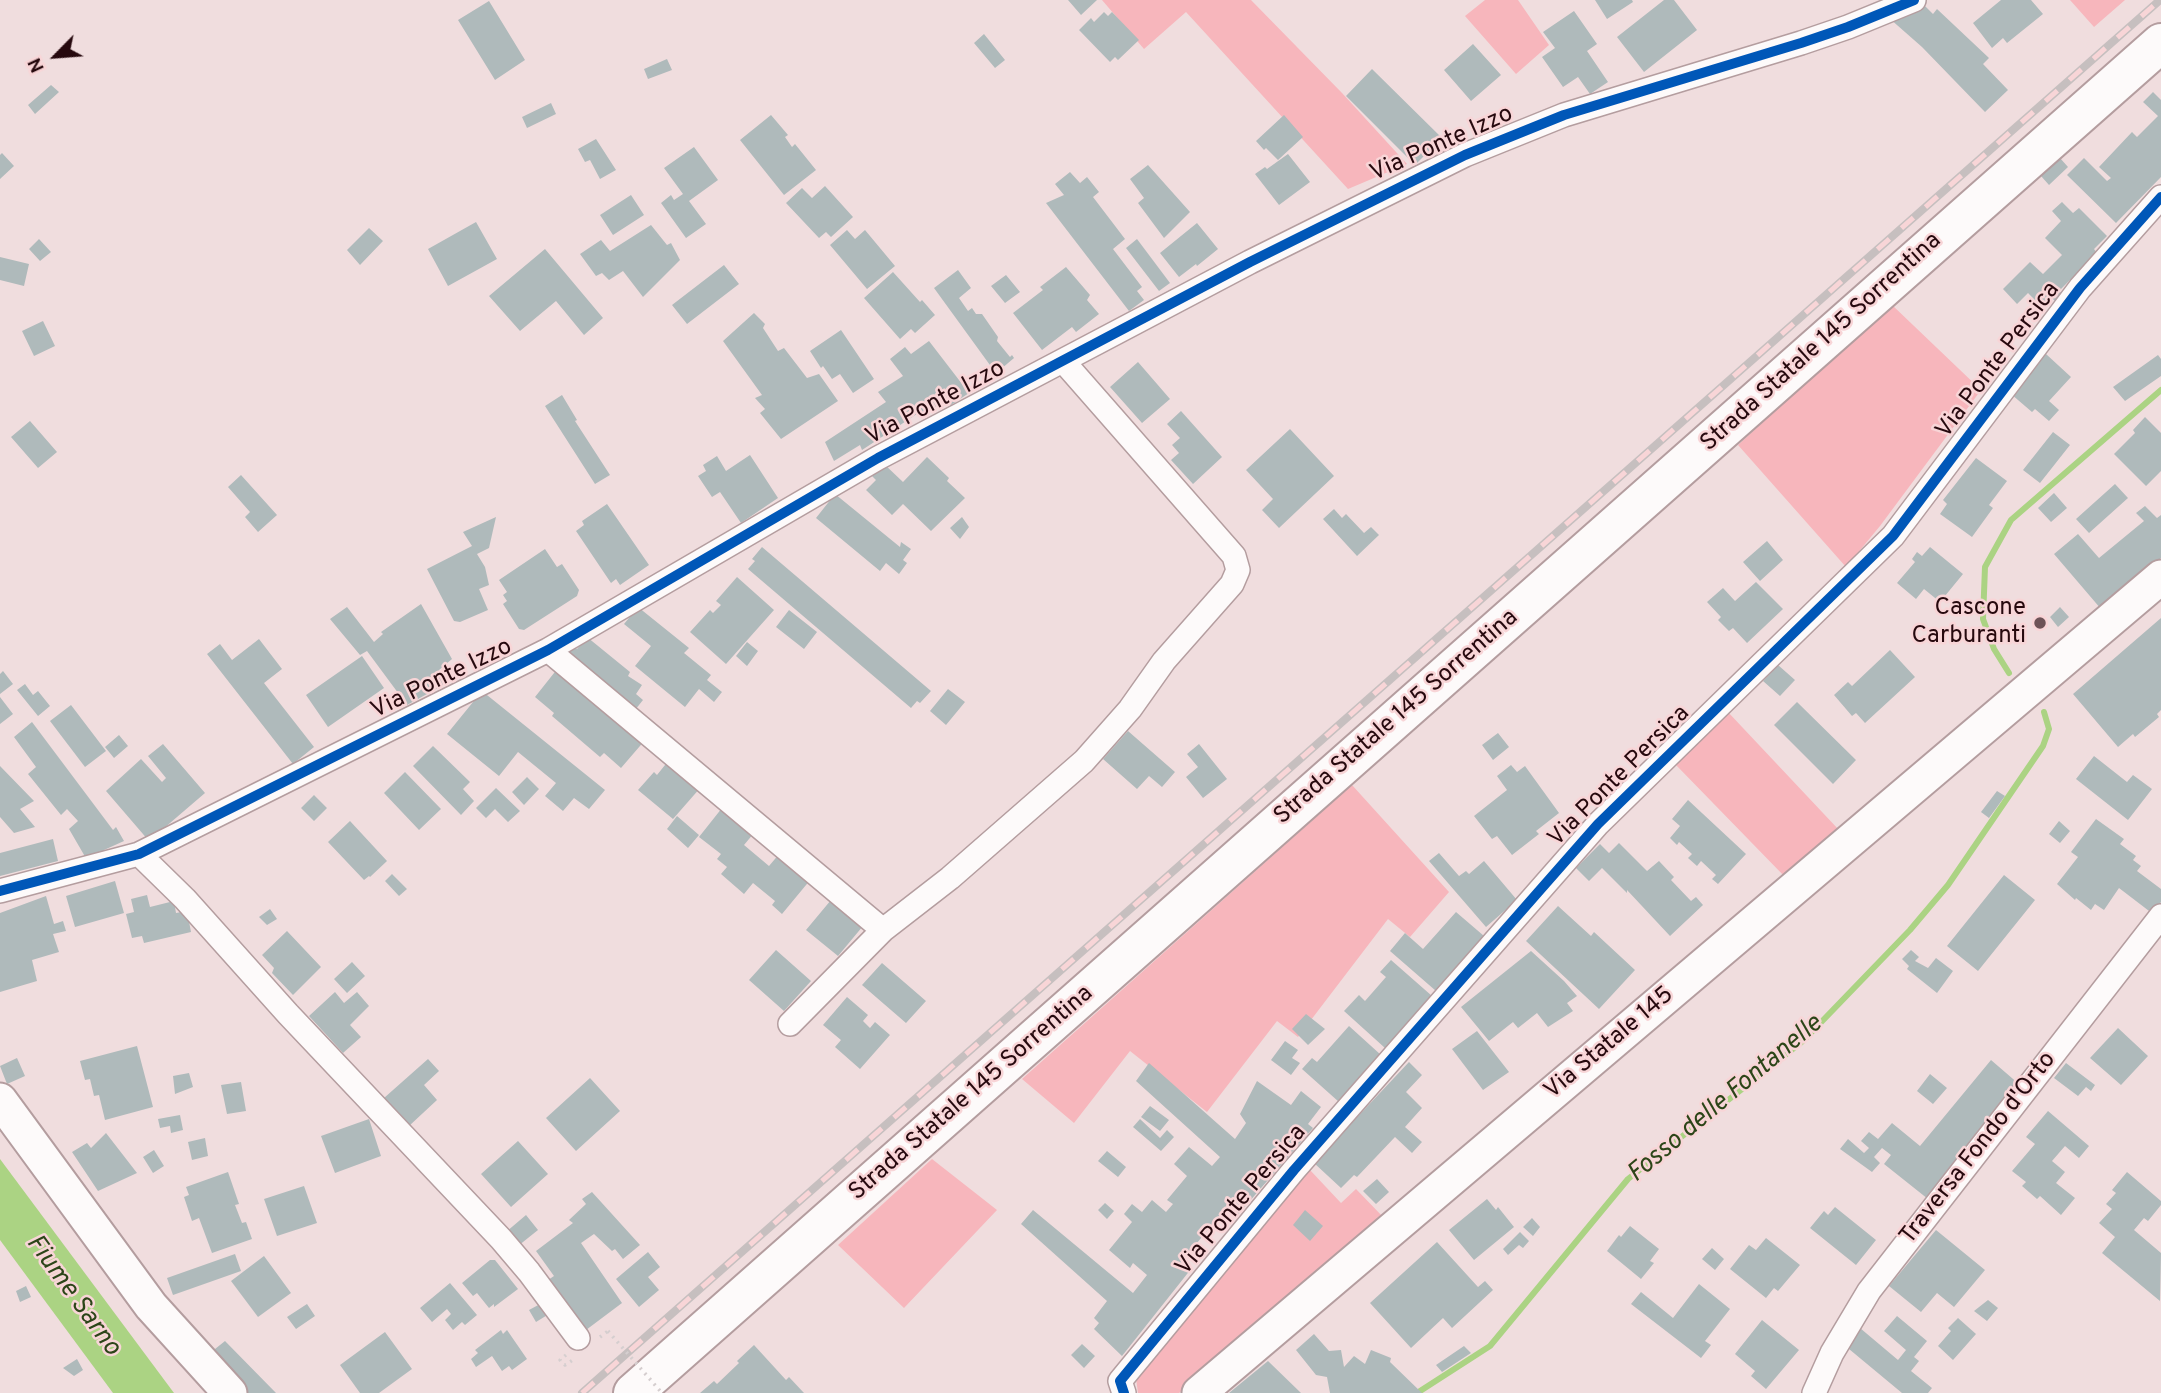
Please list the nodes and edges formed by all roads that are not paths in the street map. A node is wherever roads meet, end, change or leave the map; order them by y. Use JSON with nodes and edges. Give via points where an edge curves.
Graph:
{"nodes":[{"id":1,"x":1914,"y":0,"type":"edge"},
{"id":2,"x":2161,"y":43,"type":"edge"},
{"id":3,"x":2161,"y":197,"type":"edge"},
{"id":4,"x":1063,"y":361,"type":"junction"},
{"id":5,"x":2161,"y":577,"type":"edge"},
{"id":6,"x":548,"y":650,"type":"junction"},
{"id":7,"x":139,"y":854,"type":"junction"},
{"id":8,"x":0,"y":891,"type":"edge"},
{"id":9,"x":2161,"y":916,"type":"edge"},
{"id":10,"x":883,"y":930,"type":"junction"},
{"id":11,"x":790,"y":1024,"type":"dead end"},
{"id":12,"x":0,"y":1100,"type":"edge"},
{"id":13,"x":578,"y":1338,"type":"dead end"},
{"id":14,"x":230,"y":1393,"type":"edge"},
{"id":15,"x":633,"y":1393,"type":"edge"},
{"id":16,"x":1125,"y":1393,"type":"edge"},
{"id":17,"x":1199,"y":1393,"type":"edge"},
{"id":18,"x":1814,"y":1393,"type":"edge"}],
"edges":[{"from":1,"to":4,"type":"street","name":"Via Ponte Izzo","via":[[1801,43],[1564,115],[1465,155]]},
{"from":2,"to":15,"type":"highway","name":"Strada Statale 145 Sorrentina"},
{"from":3,"to":16,"type":"street","name":"Via Ponte Persica","via":[[2080,288],[1893,536],[1598,824],[1276,1191],[1120,1381]]},
{"from":4,"to":6,"type":"street","name":"Via Ponte Izzo","via":[[878,458]]},
{"from":4,"to":10,"type":"street","via":[[1234,556],[1238,570],[1232,584],[1084,761]]},
{"from":5,"to":17,"type":"main road","name":"Via Statale 145"},
{"from":6,"to":7,"type":"street","name":"Via Ponte Izzo"},
{"from":6,"to":10,"type":"street"},
{"from":7,"to":8,"type":"street","name":"Via Ponte Izzo"},
{"from":7,"to":13,"type":"street","via":[[501,1240]]},
{"from":9,"to":18,"type":"street","name":"Traversa Fondo d'Orto","via":[[1870,1291]]},
{"from":10,"to":11,"type":"street"},
{"from":12,"to":14,"type":"main road","via":[[151,1306]]}]}
